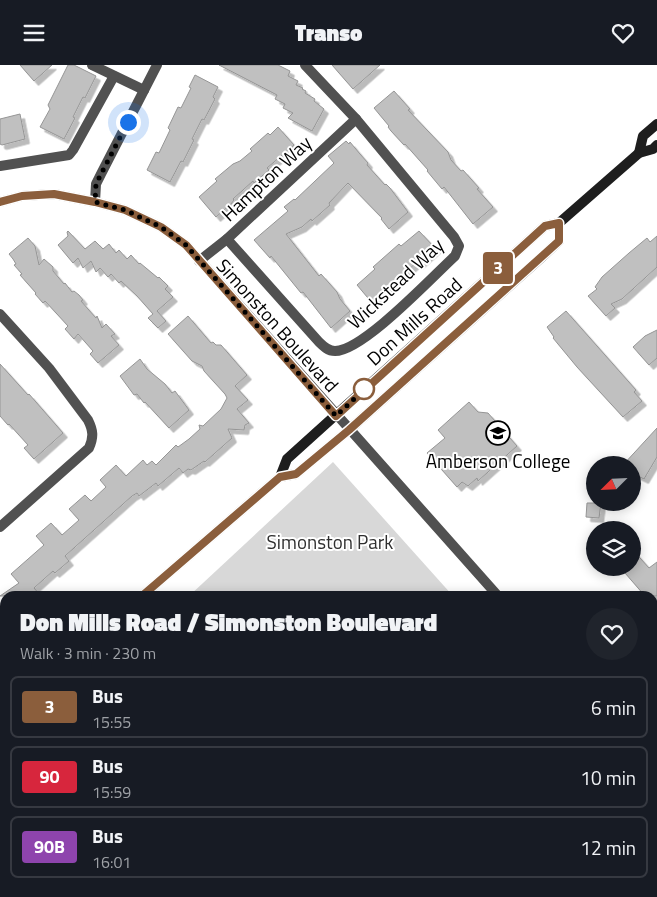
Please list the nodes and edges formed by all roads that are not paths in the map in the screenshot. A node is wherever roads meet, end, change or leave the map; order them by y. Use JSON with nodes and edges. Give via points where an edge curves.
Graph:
{"nodes":[{"id":1,"x":92,"y":65,"type":"edge"},
{"id":2,"x":157,"y":65,"type":"edge"},
{"id":3,"x":305,"y":65,"type":"edge"},
{"id":4,"x":114,"y":76,"type":"junction"},
{"id":5,"x":144,"y":90,"type":"junction"},
{"id":6,"x":356,"y":119,"type":"junction"},
{"id":7,"x":657,"y":124,"type":"edge"},
{"id":8,"x":657,"y":145,"type":"edge"},
{"id":9,"x":639,"y":153,"type":"junction"},
{"id":10,"x":0,"y":166,"type":"edge"},
{"id":11,"x":0,"y":202,"type":"edge"},
{"id":12,"x":95,"y":202,"type":"junction"},
{"id":13,"x":559,"y":223,"type":"junction"},
{"id":14,"x":227,"y":239,"type":"junction"},
{"id":15,"x":199,"y":261,"type":"junction"},
{"id":16,"x":0,"y":314,"type":"edge"},
{"id":17,"x":336,"y":416,"type":"junction"},
{"id":18,"x":349,"y":430,"type":"junction"},
{"id":19,"x":280,"y":477,"type":"junction"},
{"id":20,"x":0,"y":527,"type":"edge"},
{"id":21,"x":148,"y":591,"type":"edge"},
{"id":22,"x":494,"y":591,"type":"edge"}],
"edges":[{"from":1,"to":4,"type":"street"},
{"from":2,"to":5,"type":"street"},
{"from":3,"to":6,"type":"street","name":"Wickstead Way"},
{"from":4,"to":5,"type":"street"},
{"from":4,"to":10,"type":"street","via":[[69,155]]},
{"from":5,"to":12,"type":"street","via":[[96,184]]},
{"from":6,"to":14,"type":"street","name":"Hampton Way"},
{"from":6,"to":14,"type":"street","name":"Wickstead Way","via":[[460,246],[455,256],[386,321],[354,345],[333,351],[325,348]]},
{"from":7,"to":9,"type":"main road","name":"Don Mills Road","via":[[643,136]]},
{"from":8,"to":9,"type":"main road","name":"Don Mills Road"},
{"from":9,"to":13,"type":"main road","name":"Don Mills Road"},
{"from":11,"to":12,"type":"street","name":"Simonston Boulevard","via":[[22,196],[54,194]]},
{"from":12,"to":15,"type":"street","name":"Simonston Boulevard","via":[[125,210],[161,227],[186,245]]},
{"from":13,"to":17,"type":"main road","name":"Don Mills Road","via":[[545,226]]},
{"from":13,"to":18,"type":"main road","name":"Don Mills Road","via":[[559,241]]},
{"from":14,"to":15,"type":"street","name":"Hampton Way"},
{"from":15,"to":17,"type":"street","name":"Simonston Boulevard"},
{"from":16,"to":20,"type":"street","via":[[49,368],[88,420],[93,435],[89,448]]},
{"from":17,"to":18,"type":"street","name":"Simonston Boulevard"},
{"from":17,"to":19,"type":"main road","name":"Don Mills Road","via":[[287,459]]},
{"from":18,"to":19,"type":"main road","name":"Don Mills Road","via":[[296,474]]},
{"from":18,"to":22,"type":"street","name":"Simonston Boulevard"},
{"from":19,"to":21,"type":"main road","name":"Don Mills Road"}]}
